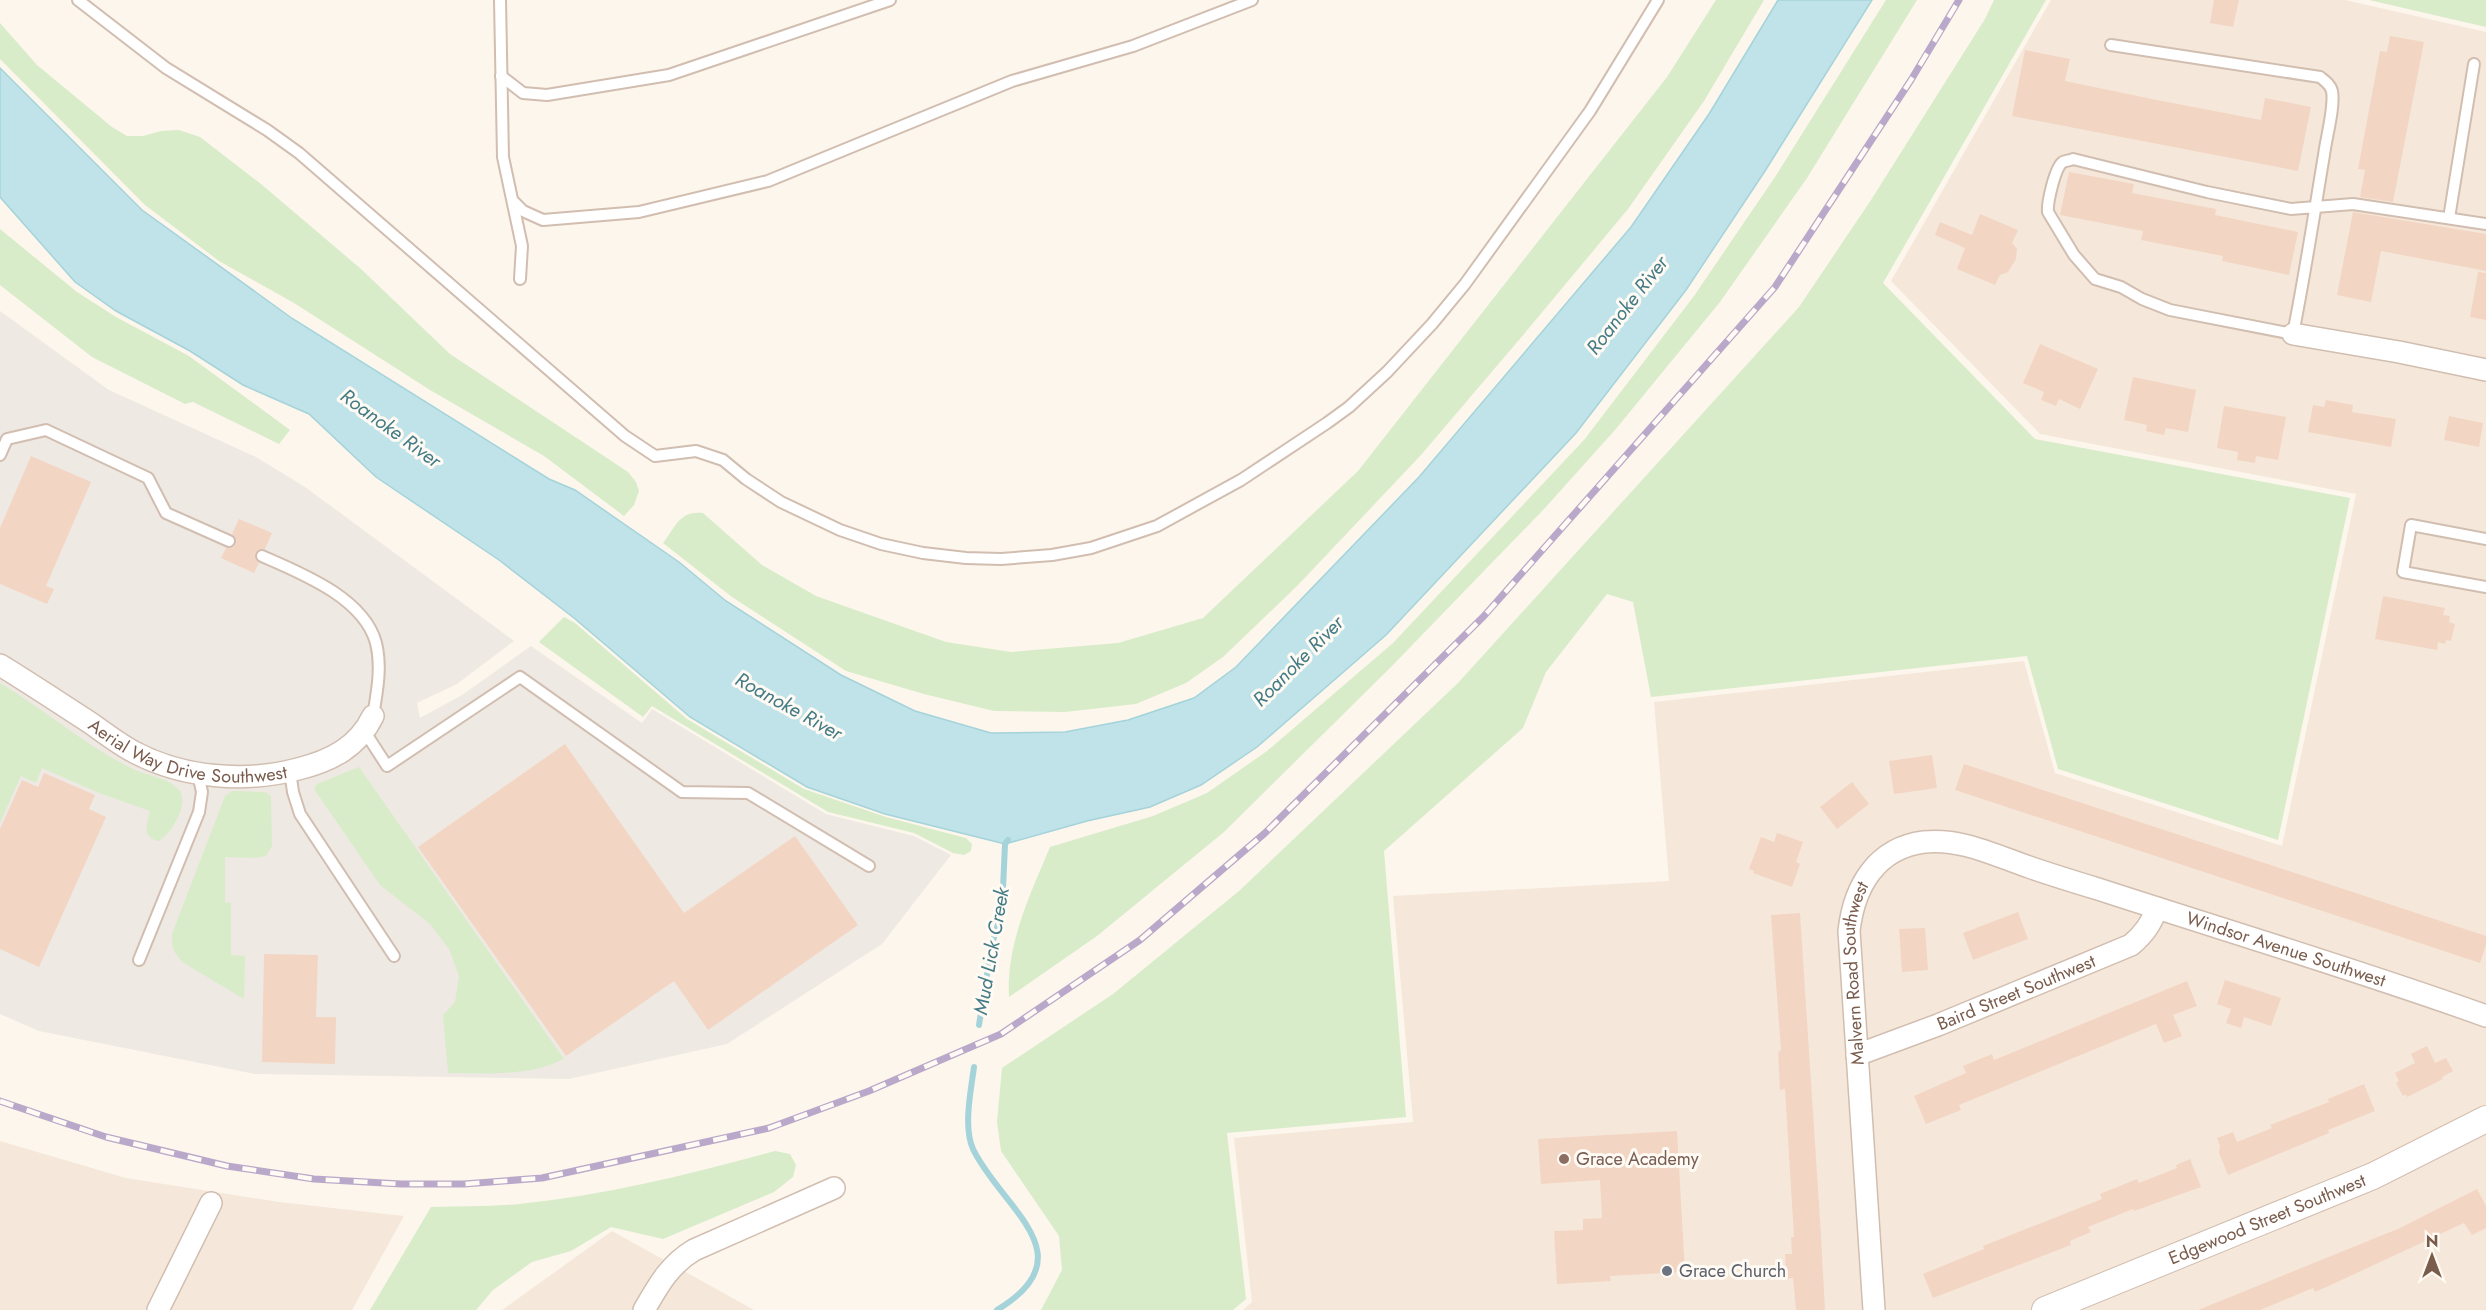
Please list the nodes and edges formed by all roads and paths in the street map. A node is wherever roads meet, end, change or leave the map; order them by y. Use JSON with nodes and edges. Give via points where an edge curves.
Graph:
{"nodes":[{"id":1,"x":78,"y":0,"type":"edge"},
{"id":2,"x":500,"y":0,"type":"edge"},
{"id":3,"x":890,"y":0,"type":"edge"},
{"id":4,"x":1252,"y":0,"type":"edge"},
{"id":5,"x":1658,"y":0,"type":"edge"},
{"id":6,"x":2111,"y":45,"type":"dead end"},
{"id":7,"x":2474,"y":64,"type":"dead end"},
{"id":8,"x":501,"y":76,"type":"junction"},
{"id":9,"x":514,"y":202,"type":"junction"},
{"id":10,"x":2316,"y":207,"type":"junction"},
{"id":11,"x":2449,"y":218,"type":"junction"},
{"id":12,"x":2486,"y":224,"type":"edge"},
{"id":13,"x":520,"y":279,"type":"dead end"},
{"id":14,"x":2294,"y":334,"type":"junction"},
{"id":15,"x":2486,"y":370,"type":"edge"},
{"id":16,"x":0,"y":454,"type":"edge"},
{"id":17,"x":2486,"y":539,"type":"edge"},
{"id":18,"x":229,"y":541,"type":"dead end"},
{"id":19,"x":262,"y":556,"type":"dead end"},
{"id":20,"x":2486,"y":587,"type":"edge"},
{"id":21,"x":0,"y":665,"type":"edge"},
{"id":22,"x":369,"y":724,"type":"junction"},
{"id":23,"x":290,"y":771,"type":"junction"},
{"id":24,"x":198,"y":774,"type":"junction"},
{"id":25,"x":869,"y":866,"type":"dead end"},
{"id":26,"x":2085,"y":885,"type":"joint"},
{"id":27,"x":2157,"y":908,"type":"junction"},
{"id":28,"x":394,"y":956,"type":"dead end"},
{"id":29,"x":139,"y":960,"type":"dead end"},
{"id":30,"x":2486,"y":1016,"type":"edge"},
{"id":31,"x":1857,"y":1054,"type":"junction"},
{"id":32,"x":2486,"y":1119,"type":"edge"},
{"id":33,"x":834,"y":1188,"type":"dead end"},
{"id":34,"x":211,"y":1203,"type":"dead end"},
{"id":35,"x":158,"y":1310,"type":"edge"},
{"id":36,"x":644,"y":1310,"type":"edge"},
{"id":37,"x":1874,"y":1310,"type":"edge"},
{"id":38,"x":2044,"y":1310,"type":"edge"}],
"edges":[{"from":1,"to":5,"type":"lane","via":[[165,69],[299,153],[625,436],[655,456],[696,451],[723,460],[781,502],[881,544],[923,554],[1001,559],[1090,548],[1157,526],[1241,480],[1349,407],[1417,340],[1465,284],[1590,111]]},
{"from":2,"to":8,"type":"lane"},
{"from":3,"to":8,"type":"lane","via":[[669,75],[547,95],[524,93]]},
{"from":4,"to":9,"type":"lane","via":[[1133,46],[1012,81],[768,182],[639,212],[543,220]]},
{"from":6,"to":10,"type":"lane","via":[[2320,77],[2328,83],[2332,92],[2330,116]]},
{"from":7,"to":11,"type":"lane"},
{"from":8,"to":9,"type":"lane","via":[[503,157]]},
{"from":9,"to":13,"type":"lane","via":[[522,246]]},
{"from":10,"to":11,"type":"lane","via":[[2353,204]]},
{"from":10,"to":14,"type":"lane"},
{"from":10,"to":14,"type":"lane","via":[[2291,209],[2073,159],[2058,168],[2047,204],[2060,235],[2095,279],[2170,310]]},
{"from":11,"to":12,"type":"lane"},
{"from":14,"to":15,"type":"street"},
{"from":16,"to":18,"type":"lane","via":[[7,439],[46,430],[148,478],[166,513]]},
{"from":17,"to":20,"type":"lane","via":[[2411,525],[2403,572]]},
{"from":19,"to":22,"type":"lane","via":[[332,591],[362,615],[375,642],[379,676]]},
{"from":21,"to":24,"type":"street","name":"Aerial Way Drive Southwest","via":[[134,752]]},
{"from":22,"to":23,"type":"street","name":"Aerial Way Drive Southwest","via":[[347,750],[319,764]]},
{"from":22,"to":25,"type":"lane","via":[[387,766],[520,677],[682,792],[748,794]]},
{"from":23,"to":24,"type":"street","name":"Aerial Way Drive Southwest","via":[[236,777]]},
{"from":23,"to":28,"type":"lane","via":[[300,814]]},
{"from":24,"to":29,"type":"lane","via":[[202,792],[199,812]]},
{"from":26,"to":27,"type":"street","name":"Windsor Avenue Southwest"},
{"from":26,"to":31,"type":"street","name":"Malvern Road Southwest","via":[[1964,844],[1943,841],[1922,842],[1882,858],[1859,889],[1852,909]]},
{"from":27,"to":30,"type":"street","name":"Windsor Avenue Southwest"},
{"from":27,"to":31,"type":"street","name":"Baird Street Southwest","via":[[2151,924],[2131,945]]},
{"from":31,"to":37,"type":"street","name":"Malvern Road Southwest"},
{"from":32,"to":38,"type":"street","name":"Edgewood Street Southwest","via":[[2373,1176]]},
{"from":33,"to":36,"type":"street","via":[[680,1258]]},
{"from":34,"to":35,"type":"street"}]}
